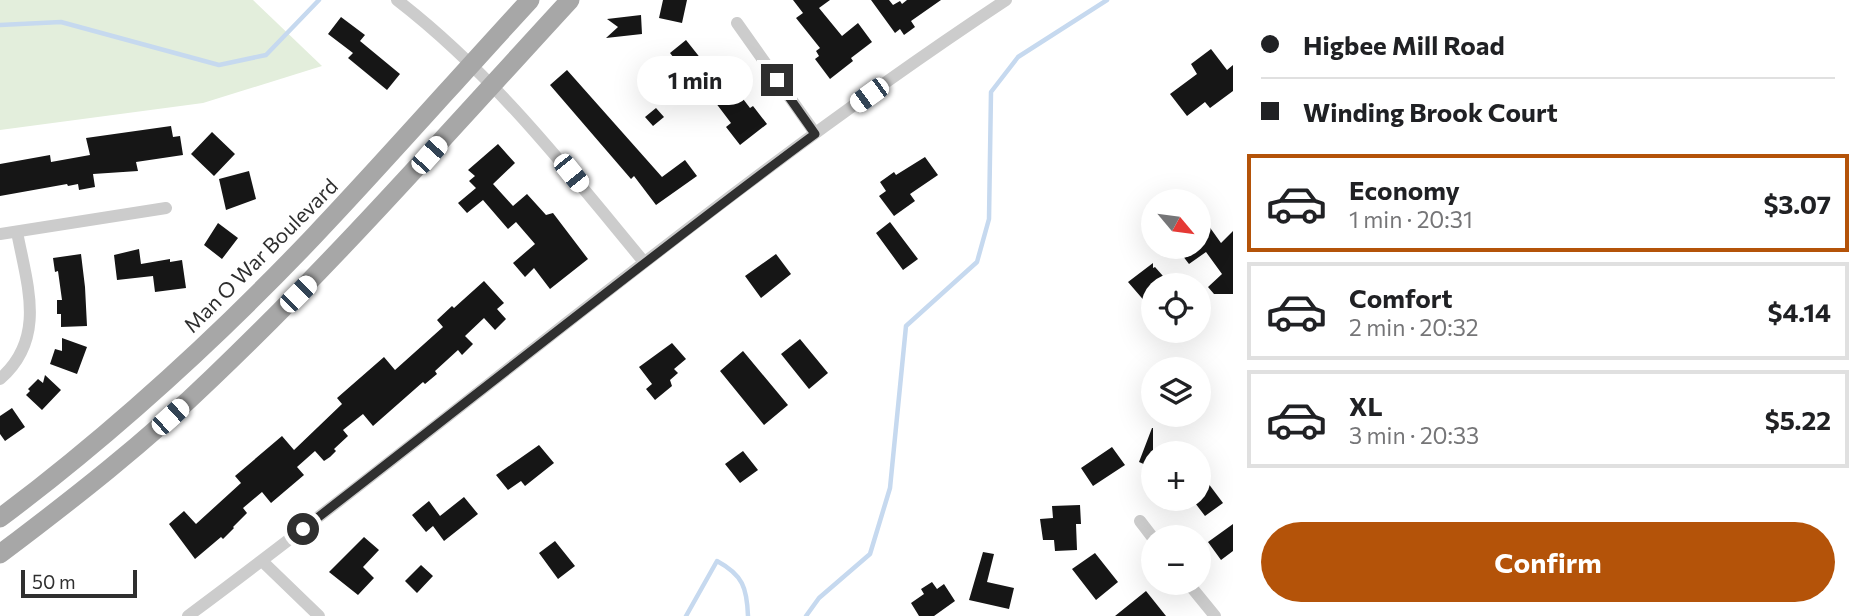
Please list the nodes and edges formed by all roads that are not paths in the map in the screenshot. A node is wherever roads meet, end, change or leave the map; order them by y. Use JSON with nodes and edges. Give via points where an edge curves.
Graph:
{"nodes":[{"id":1,"x":397,"y":0,"type":"edge"},
{"id":2,"x":530,"y":0,"type":"edge"},
{"id":3,"x":570,"y":0,"type":"edge"},
{"id":4,"x":1006,"y":0,"type":"edge"},
{"id":5,"x":737,"y":23,"type":"dead end"},
{"id":6,"x":471,"y":64,"type":"junction"},
{"id":7,"x":492,"y":85,"type":"junction"},
{"id":8,"x":815,"y":134,"type":"junction"},
{"id":9,"x":166,"y":208,"type":"dead end"},
{"id":10,"x":17,"y":232,"type":"junction"},
{"id":11,"x":0,"y":234,"type":"edge"},
{"id":12,"x":643,"y":262,"type":"junction"},
{"id":13,"x":0,"y":379,"type":"edge"},
{"id":14,"x":0,"y":518,"type":"edge"},
{"id":15,"x":1140,"y":521,"type":"dead end"},
{"id":16,"x":1143,"y":525,"type":"edge"},
{"id":17,"x":0,"y":554,"type":"edge"},
{"id":18,"x":262,"y":561,"type":"junction"},
{"id":19,"x":1197,"y":595,"type":"edge"},
{"id":20,"x":188,"y":616,"type":"edge"},
{"id":21,"x":319,"y":616,"type":"edge"},
{"id":22,"x":1214,"y":616,"type":"edge"}],
"edges":[{"from":1,"to":6,"type":"street"},
{"from":2,"to":6,"type":"main road","name":"Man O War Boulevard"},
{"from":3,"to":7,"type":"main road"},
{"from":4,"to":8,"type":"street"},
{"from":5,"to":8,"type":"street"},
{"from":6,"to":7,"type":"street"},
{"from":6,"to":14,"type":"main road","name":"Man O War Boulevard","via":[[249,302],[141,403]]},
{"from":7,"to":12,"type":"street"},
{"from":7,"to":17,"type":"main road","via":[[352,239],[212,378],[103,474]]},
{"from":8,"to":12,"type":"street"},
{"from":9,"to":10,"type":"street"},
{"from":10,"to":11,"type":"street"},
{"from":10,"to":13,"type":"street","via":[[31,327],[18,359]]},
{"from":12,"to":18,"type":"street"},
{"from":15,"to":16,"type":"street"},
{"from":18,"to":20,"type":"street"},
{"from":18,"to":21,"type":"street"},
{"from":19,"to":22,"type":"street"}]}
